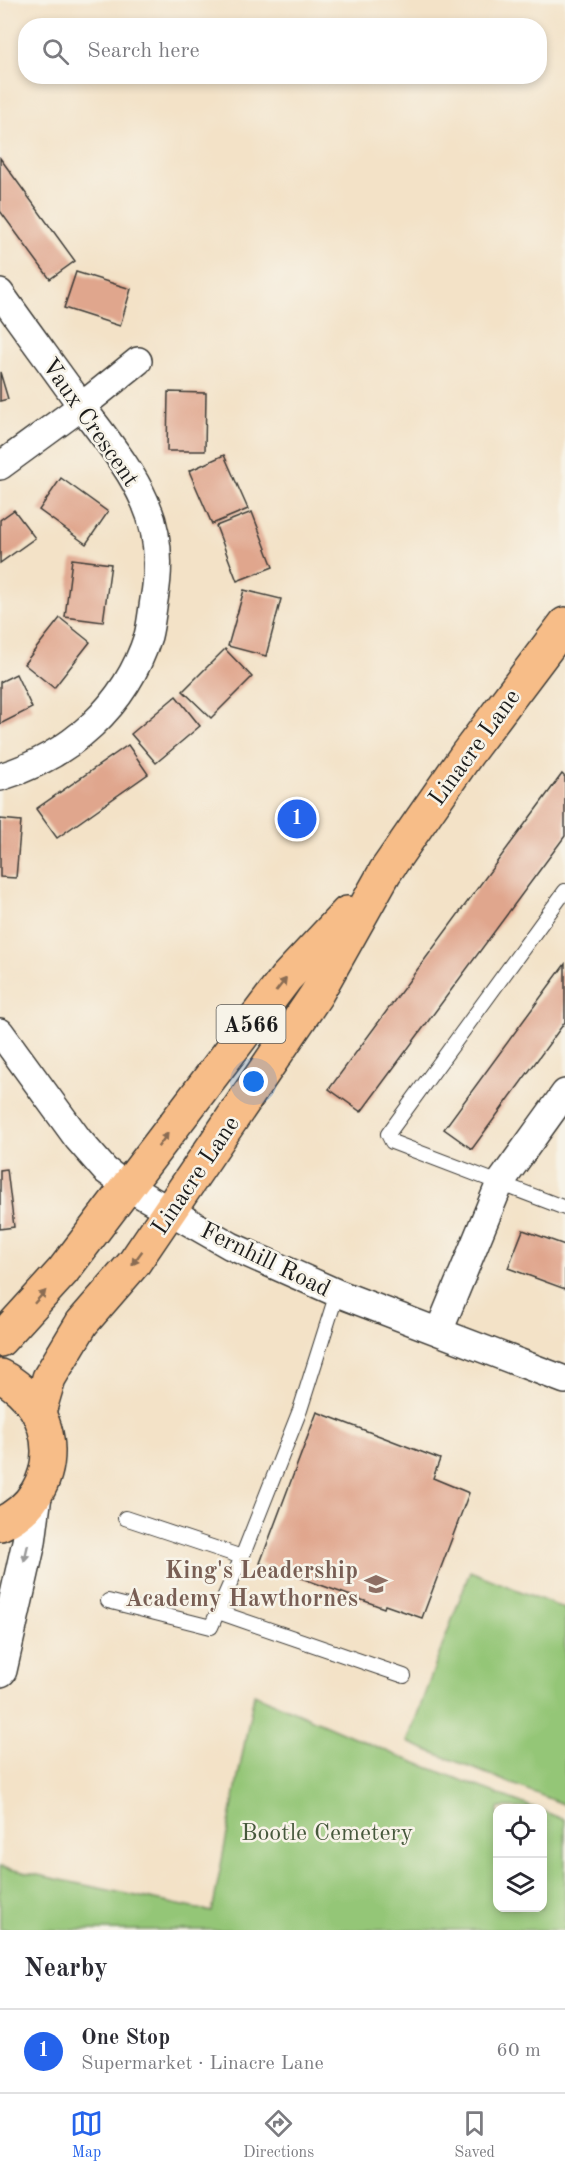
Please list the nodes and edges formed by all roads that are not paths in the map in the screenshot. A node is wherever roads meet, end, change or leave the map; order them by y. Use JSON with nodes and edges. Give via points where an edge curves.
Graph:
{"nodes":[{"id":1,"x":0,"y":293,"type":"edge"},
{"id":2,"x":138,"y":362,"type":"dead end"},
{"id":3,"x":82,"y":406,"type":"junction"},
{"id":4,"x":0,"y":466,"type":"edge"},
{"id":5,"x":565,"y":624,"type":"edge"},
{"id":6,"x":0,"y":777,"type":"edge"},
{"id":7,"x":385,"y":872,"type":"junction"},
{"id":8,"x":565,"y":891,"type":"edge"},
{"id":9,"x":0,"y":1032,"type":"edge"},
{"id":10,"x":565,"y":1093,"type":"edge"},
{"id":11,"x":500,"y":1183,"type":"junction"},
{"id":12,"x":128,"y":1187,"type":"junction"},
{"id":13,"x":565,"y":1208,"type":"edge"},
{"id":14,"x":171,"y":1210,"type":"junction"},
{"id":15,"x":337,"y":1293,"type":"junction"},
{"id":16,"x":439,"y":1331,"type":"junction"},
{"id":17,"x":0,"y":1340,"type":"edge"},
{"id":18,"x":0,"y":1376,"type":"edge"},
{"id":19,"x":565,"y":1380,"type":"edge"},
{"id":20,"x":39,"y":1412,"type":"junction"},
{"id":21,"x":35,"y":1495,"type":"junction"},
{"id":22,"x":125,"y":1518,"type":"dead end"},
{"id":23,"x":0,"y":1524,"type":"edge"},
{"id":24,"x":242,"y":1557,"type":"junction"},
{"id":25,"x":108,"y":1601,"type":"dead end"},
{"id":26,"x":218,"y":1612,"type":"junction"},
{"id":27,"x":0,"y":1670,"type":"edge"},
{"id":28,"x":404,"y":1676,"type":"dead end"}],
"edges":[{"from":1,"to":3,"type":"street","name":"Vaux Crescent"},
{"from":2,"to":3,"type":"street"},
{"from":3,"to":4,"type":"street"},
{"from":3,"to":6,"type":"street","name":"Vaux Crescent","via":[[129,471],[146,504],[156,536],[158,577],[149,634],[121,691],[84,733],[42,762]]},
{"from":5,"to":7,"type":"main road","name":"Linacre Lane","number":"A566"},
{"from":12,"to":7,"type":"main road","name":"Linacre Lane","number":"A566","one_way":true,"via":[[286,978]]},
{"from":7,"to":14,"type":"main road","name":"Linacre Lane","number":"A566","via":[[316,995]]},
{"from":8,"to":11,"type":"lane","via":[[388,1134],[392,1142]]},
{"from":9,"to":12,"type":"street","name":"Fernhill Road","via":[[78,1139],[105,1170]]},
{"from":10,"to":11,"type":"street"},
{"from":11,"to":13,"type":"lane"},
{"from":11,"to":16,"type":"street"},
{"from":12,"to":14,"type":"street","name":"Fernhill Road"},
{"from":17,"to":12,"type":"main road","name":"Linacre Lane","number":"A566","one_way":true,"via":[[63,1271]]},
{"from":14,"to":15,"type":"street","name":"Fernhill Road","via":[[231,1246]]},
{"from":14,"to":20,"type":"main road","name":"Linacre Lane","number":"A566","one_way":true,"via":[[134,1263],[82,1323],[49,1378]]},
{"from":15,"to":16,"type":"street","name":"Fernhill Road"},
{"from":15,"to":24,"type":"lane","via":[[300,1410]]},
{"from":16,"to":19,"type":"street","name":"Fernhill Road"},
{"from":18,"to":20,"type":"main road","via":[[27,1395]]},
{"from":20,"to":21,"type":"main road","via":[[47,1432],[49,1454]]},
{"from":21,"to":23,"type":"main road","via":[[22,1510]]},
{"from":21,"to":27,"type":"street","one_way":true,"via":[[29,1542]]},
{"from":22,"to":24,"type":"lane"},
{"from":24,"to":26,"type":"lane"},
{"from":25,"to":26,"type":"lane","via":[[211,1627]]},
{"from":26,"to":28,"type":"lane"}]}
